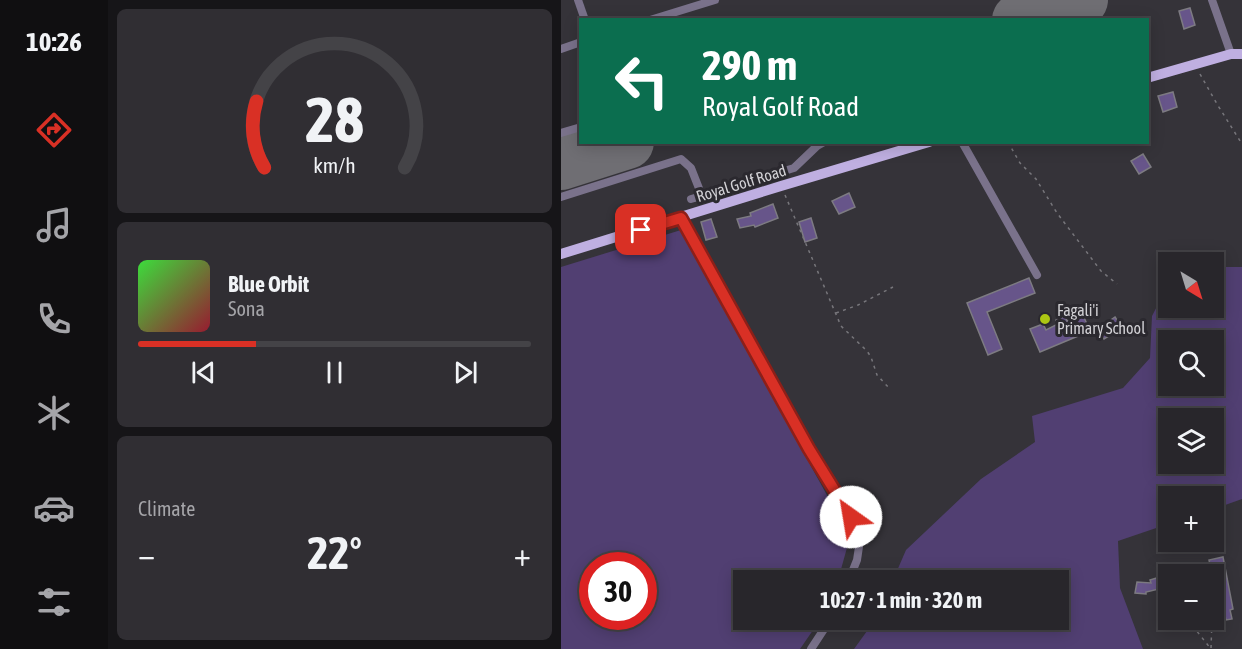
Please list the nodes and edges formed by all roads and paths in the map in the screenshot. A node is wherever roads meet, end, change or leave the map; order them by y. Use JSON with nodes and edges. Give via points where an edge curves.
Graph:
{"nodes":[{"id":1,"x":578,"y":0,"type":"edge"},
{"id":2,"x":715,"y":0,"type":"edge"},
{"id":3,"x":1212,"y":0,"type":"edge"},
{"id":4,"x":584,"y":18,"type":"edge"},
{"id":5,"x":657,"y":18,"type":"edge"},
{"id":6,"x":579,"y":43,"type":"edge"},
{"id":7,"x":561,"y":49,"type":"edge"},
{"id":8,"x":1236,"y":54,"type":"edge"},
{"id":9,"x":1196,"y":65,"type":"junction"},
{"id":10,"x":1149,"y":77,"type":"edge"},
{"id":11,"x":579,"y":128,"type":"edge"},
{"id":12,"x":561,"y":133,"type":"edge"},
{"id":13,"x":820,"y":144,"type":"edge"},
{"id":14,"x":922,"y":144,"type":"edge"},
{"id":15,"x":962,"y":144,"type":"edge"},
{"id":16,"x":1009,"y":144,"type":"edge"},
{"id":17,"x":1242,"y":144,"type":"edge"},
{"id":18,"x":781,"y":186,"type":"junction"},
{"id":19,"x":561,"y":196,"type":"edge"},
{"id":20,"x":702,"y":196,"type":"junction"},
{"id":21,"x":691,"y":199,"type":"dead end"},
{"id":22,"x":681,"y":218,"type":"junction"},
{"id":23,"x":561,"y":254,"type":"edge"},
{"id":24,"x":1037,"y":275,"type":"dead end"},
{"id":25,"x":1117,"y":284,"type":"dead end"},
{"id":26,"x":893,"y":287,"type":"dead end"},
{"id":27,"x":835,"y":314,"type":"junction"},
{"id":28,"x":889,"y":388,"type":"dead end"},
{"id":29,"x":853,"y":570,"type":"edge"},
{"id":30,"x":823,"y":630,"type":"edge"},
{"id":31,"x":1196,"y":630,"type":"edge"},
{"id":32,"x":1212,"y":630,"type":"edge"},
{"id":33,"x":811,"y":649,"type":"edge"},
{"id":34,"x":1211,"y":649,"type":"edge"}],
"edges":[{"from":1,"to":4,"type":"street"},
{"from":2,"to":5,"type":"street"},
{"from":3,"to":8,"type":"street"},
{"from":6,"to":7,"type":"street"},
{"from":8,"to":9,"type":"main road"},
{"from":9,"to":10,"type":"main road"},
{"from":9,"to":17,"type":"path"},
{"from":11,"to":12,"type":"street"},
{"from":13,"to":20,"type":"street","via":[[794,168]]},
{"from":14,"to":18,"type":"main road","name":"Royal Golf Road"},
{"from":15,"to":24,"type":"street"},
{"from":16,"to":25,"type":"path","via":[[1101,271]]},
{"from":18,"to":22,"type":"main road","name":"Royal Golf Road"},
{"from":18,"to":27,"type":"path"},
{"from":19,"to":20,"type":"street","via":[[681,159],[691,168]]},
{"from":20,"to":21,"type":"street"},
{"from":22,"to":23,"type":"main road","name":"Royal Golf Road"},
{"from":22,"to":29,"type":"street","via":[[851,517],[860,540]]},
{"from":26,"to":27,"type":"path"},
{"from":27,"to":28,"type":"path","via":[[846,332],[867,351],[877,375]]},
{"from":30,"to":33,"type":"street"},
{"from":31,"to":34,"type":"path"},
{"from":32,"to":34,"type":"path"}]}
